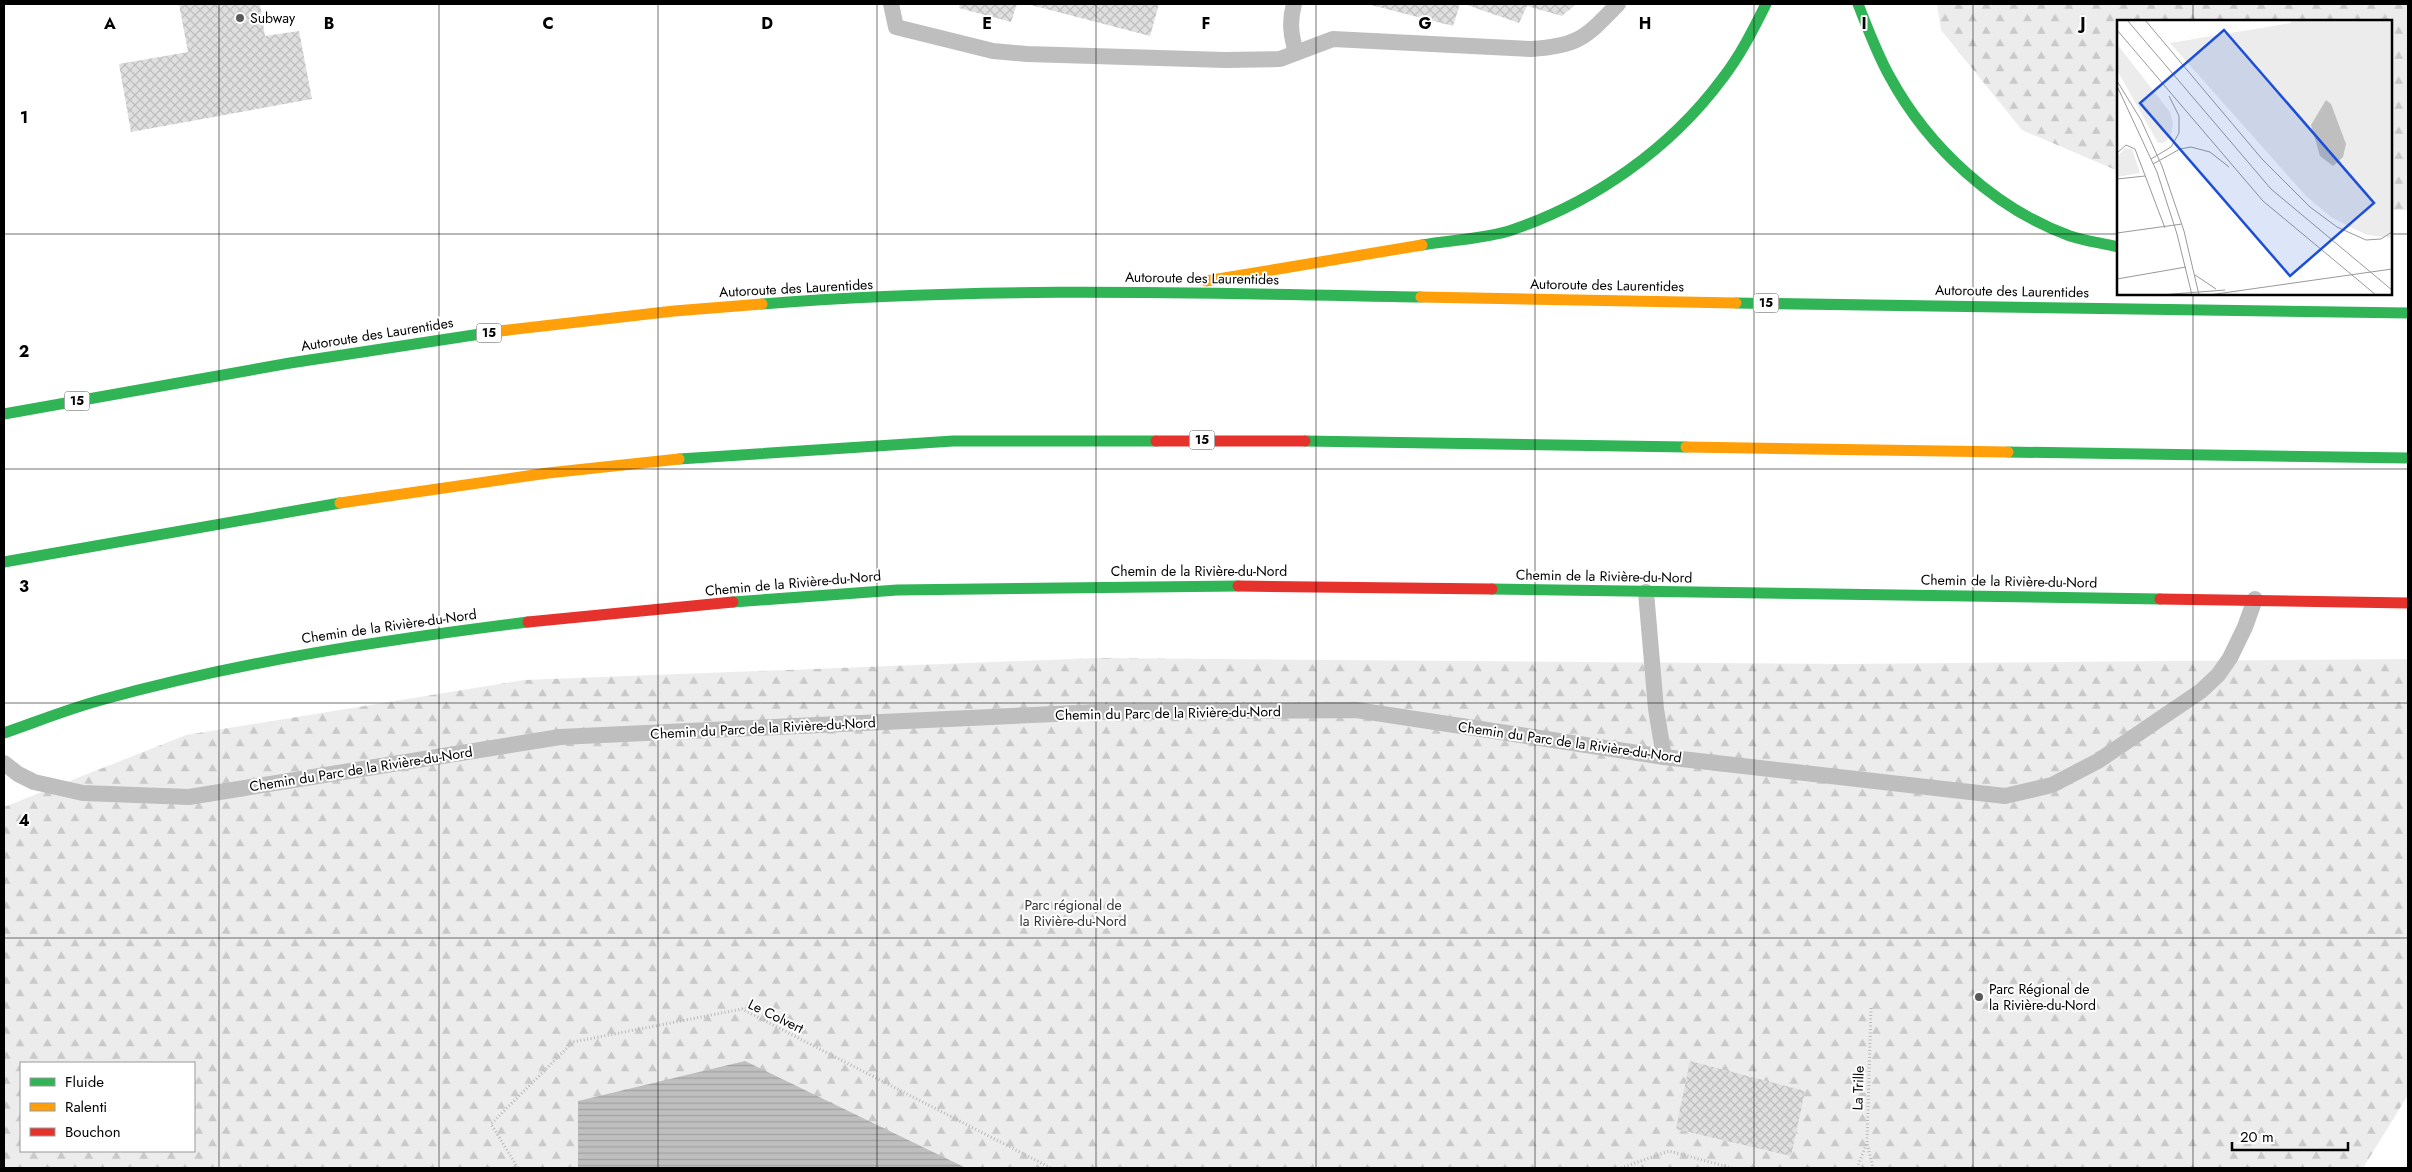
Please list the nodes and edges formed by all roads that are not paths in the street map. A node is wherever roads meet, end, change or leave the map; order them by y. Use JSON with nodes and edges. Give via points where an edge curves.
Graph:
{"nodes":[{"id":1,"x":891,"y":4,"type":"edge"},
{"id":2,"x":1294,"y":4,"type":"edge"},
{"id":3,"x":1618,"y":4,"type":"edge"},
{"id":4,"x":1766,"y":4,"type":"edge"},
{"id":5,"x":1858,"y":4,"type":"edge"},
{"id":6,"x":1296,"y":54,"type":"junction"},
{"id":7,"x":2117,"y":247,"type":"edge"},
{"id":8,"x":1140,"y":292,"type":"junction"},
{"id":9,"x":2339,"y":300,"type":"dead end"},
{"id":10,"x":2392,"y":313,"type":"junction"},
{"id":11,"x":2408,"y":313,"type":"edge"},
{"id":12,"x":4,"y":414,"type":"edge"},
{"id":13,"x":2408,"y":458,"type":"edge"},
{"id":14,"x":4,"y":562,"type":"edge"},
{"id":15,"x":1646,"y":592,"type":"junction"},
{"id":16,"x":2255,"y":599,"type":"junction"},
{"id":17,"x":2408,"y":603,"type":"edge"},
{"id":18,"x":4,"y":733,"type":"edge"},
{"id":19,"x":1664,"y":757,"type":"junction"},
{"id":20,"x":4,"y":763,"type":"edge"}],
"edges":[{"from":1,"to":6,"type":"lane","via":[[896,27],[993,51],[1225,60],[1280,59]]},
{"from":2,"to":6,"type":"lane","via":[[1290,26]]},
{"from":3,"to":6,"type":"lane","via":[[1593,30],[1576,42],[1559,47],[1531,49],[1333,38]]},
{"from":4,"to":8,"type":"main road","via":[[1755,30],[1723,81],[1680,128],[1632,168],[1544,217],[1509,231]]},
{"from":5,"to":7,"type":"main road","via":[[1886,70],[1904,100],[1926,129],[1969,174],[2043,224],[2071,236]]},
{"from":8,"to":10,"type":"main road","name":"Autoroute des Laurentides","number":"15"},
{"from":8,"to":12,"type":"main road","name":"Autoroute des Laurentides","number":"15","via":[[813,301],[600,319],[366,350]]},
{"from":9,"to":10,"type":"main road"},
{"from":10,"to":11,"type":"main road","name":"Autoroute des Laurentides","number":"15"},
{"from":13,"to":14,"type":"main road","number":"15","via":[[1274,440],[943,442],[694,457],[468,483],[328,504]]},
{"from":15,"to":16,"type":"main road","name":"Chemin de la Rivière-du-Nord"},
{"from":15,"to":18,"type":"main road","name":"Chemin de la Rivière-du-Nord","via":[[1120,586],[897,590],[783,597],[576,616],[323,650],[184,677],[99,700]]},
{"from":15,"to":19,"type":"lane","via":[[1656,709]]},
{"from":16,"to":17,"type":"main road","name":"Chemin de la Rivière-du-Nord"},
{"from":16,"to":19,"type":"lane","name":"Chemin du Parc de la Rivière-du-Nord","via":[[2238,643],[2218,675],[2201,691],[2098,761],[2052,785],[2005,796]]},
{"from":19,"to":20,"type":"lane","name":"Chemin du Parc de la Rivière-du-Nord","via":[[1356,710],[1099,712],[560,737],[188,797],[83,793],[34,782]]}]}
